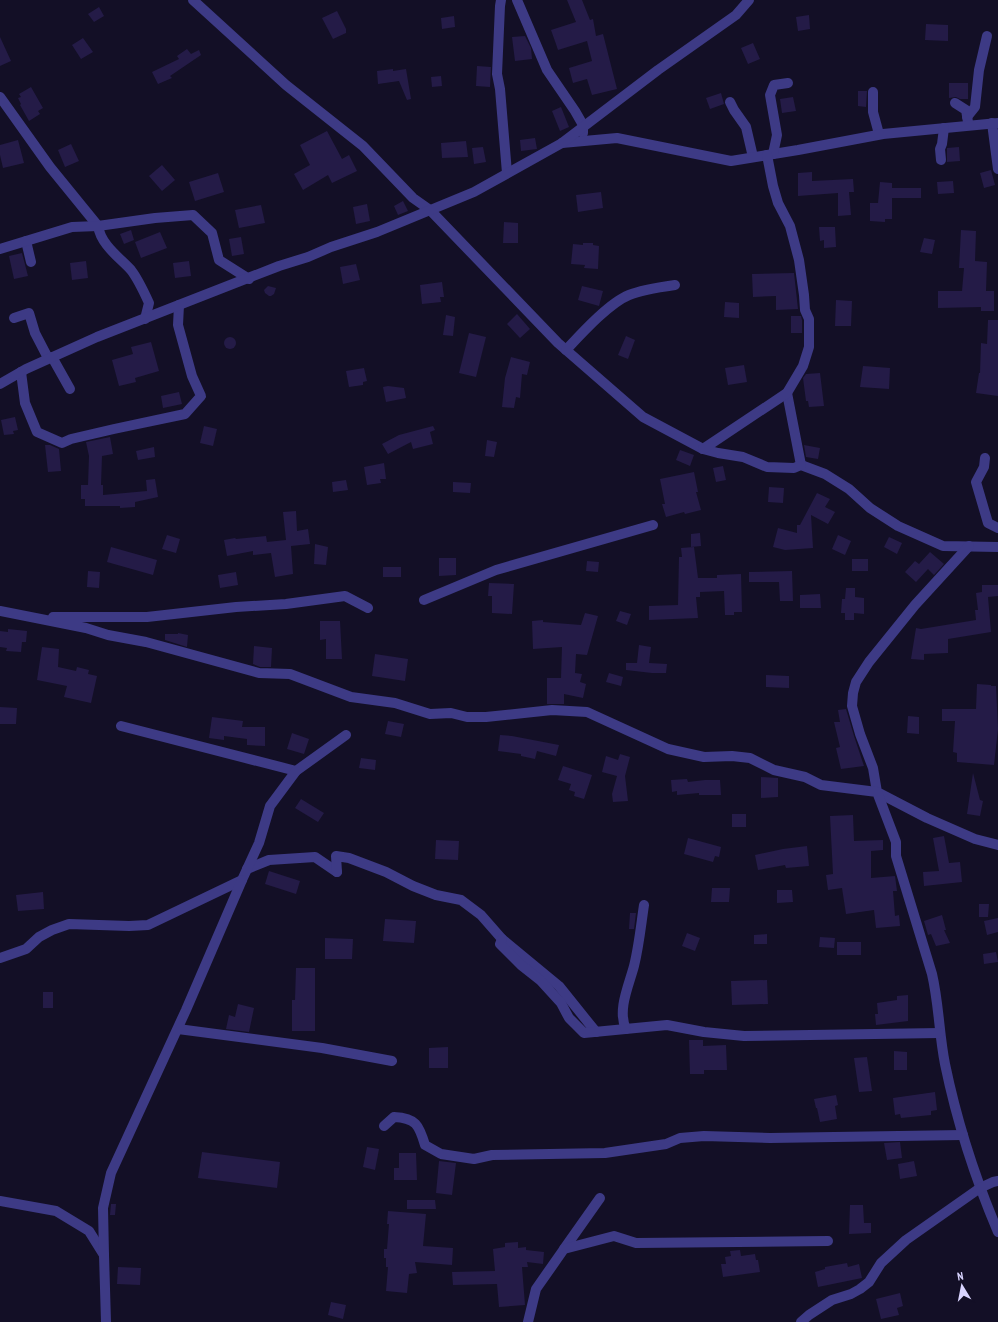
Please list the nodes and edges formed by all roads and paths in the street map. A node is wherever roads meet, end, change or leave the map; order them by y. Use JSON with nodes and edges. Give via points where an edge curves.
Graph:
{"nodes":[{"id":1,"x":193,"y":0,"type":"edge"},
{"id":2,"x":501,"y":0,"type":"edge"},
{"id":3,"x":517,"y":0,"type":"edge"},
{"id":4,"x":750,"y":0,"type":"edge"},
{"id":5,"x":987,"y":36,"type":"dead end"},
{"id":6,"x":788,"y":83,"type":"dead end"},
{"id":7,"x":873,"y":92,"type":"dead end"},
{"id":8,"x":0,"y":97,"type":"edge"},
{"id":9,"x":730,"y":102,"type":"dead end"},
{"id":10,"x":955,"y":102,"type":"dead end"},
{"id":11,"x":968,"y":121,"type":"junction"},
{"id":12,"x":995,"y":123,"type":"edge"},
{"id":13,"x":583,"y":126,"type":"junction"},
{"id":14,"x":944,"y":128,"type":"junction"},
{"id":15,"x":880,"y":134,"type":"junction"},
{"id":16,"x":584,"y":141,"type":"junction"},
{"id":17,"x":562,"y":143,"type":"junction"},
{"id":18,"x":770,"y":154,"type":"junction"},
{"id":19,"x":753,"y":157,"type":"junction"},
{"id":20,"x":941,"y":160,"type":"dead end"},
{"id":21,"x":998,"y":169,"type":"edge"},
{"id":22,"x":507,"y":173,"type":"junction"},
{"id":23,"x":430,"y":210,"type":"junction"},
{"id":24,"x":98,"y":226,"type":"junction"},
{"id":25,"x":26,"y":241,"type":"junction"},
{"id":26,"x":0,"y":249,"type":"edge"},
{"id":27,"x":31,"y":262,"type":"dead end"},
{"id":28,"x":248,"y":279,"type":"junction"},
{"id":29,"x":675,"y":285,"type":"dead end"},
{"id":30,"x":179,"y":305,"type":"junction"},
{"id":31,"x":14,"y":318,"type":"dead end"},
{"id":32,"x":145,"y":318,"type":"junction"},
{"id":33,"x":566,"y":350,"type":"junction"},
{"id":34,"x":50,"y":357,"type":"junction"},
{"id":35,"x":21,"y":372,"type":"junction"},
{"id":36,"x":0,"y":384,"type":"edge"},
{"id":37,"x":70,"y":389,"type":"dead end"},
{"id":38,"x":787,"y":393,"type":"junction"},
{"id":39,"x":703,"y":449,"type":"junction"},
{"id":40,"x":985,"y":458,"type":"dead end"},
{"id":41,"x":801,"y":465,"type":"junction"},
{"id":42,"x":653,"y":525,"type":"dead end"},
{"id":43,"x":998,"y":528,"type":"edge"},
{"id":44,"x":969,"y":546,"type":"junction"},
{"id":45,"x":998,"y":547,"type":"edge"},
{"id":46,"x":424,"y":600,"type":"dead end"},
{"id":47,"x":368,"y":608,"type":"dead end"},
{"id":48,"x":0,"y":611,"type":"edge"},
{"id":49,"x":27,"y":617,"type":"junction"},
{"id":50,"x":121,"y":726,"type":"dead end"},
{"id":51,"x":346,"y":735,"type":"dead end"},
{"id":52,"x":296,"y":771,"type":"junction"},
{"id":53,"x":877,"y":792,"type":"junction"},
{"id":54,"x":998,"y":845,"type":"edge"},
{"id":55,"x":247,"y":869,"type":"junction"},
{"id":56,"x":242,"y":880,"type":"junction"},
{"id":57,"x":644,"y":905,"type":"dead end"},
{"id":58,"x":0,"y":958,"type":"edge"},
{"id":59,"x":178,"y":1029,"type":"junction"},
{"id":60,"x":626,"y":1029,"type":"junction"},
{"id":61,"x":940,"y":1033,"type":"junction"},
{"id":62,"x":392,"y":1061,"type":"dead end"},
{"id":63,"x":384,"y":1126,"type":"dead end"},
{"id":64,"x":963,"y":1135,"type":"junction"},
{"id":65,"x":998,"y":1181,"type":"edge"},
{"id":66,"x":980,"y":1188,"type":"junction"},
{"id":67,"x":600,"y":1198,"type":"dead end"},
{"id":68,"x":0,"y":1201,"type":"edge"},
{"id":69,"x":998,"y":1232,"type":"edge"},
{"id":70,"x":828,"y":1241,"type":"dead end"},
{"id":71,"x":564,"y":1249,"type":"junction"},
{"id":72,"x":104,"y":1256,"type":"junction"},
{"id":73,"x":106,"y":1322,"type":"edge"},
{"id":74,"x":528,"y":1322,"type":"edge"},
{"id":75,"x":801,"y":1322,"type":"edge"}],
"edges":[{"from":1,"to":23,"type":"street","via":[[286,86],[363,146],[413,198]]},
{"from":2,"to":22,"type":"street","via":[[497,74]]},
{"from":3,"to":13,"type":"street","via":[[547,70]]},
{"from":4,"to":13,"type":"street","via":[[736,15]]},
{"from":5,"to":11,"type":"street","via":[[975,107]]},
{"from":6,"to":18,"type":"street","via":[[774,85],[770,96],[776,135]]},
{"from":7,"to":15,"type":"street","via":[[873,112]]},
{"from":8,"to":24,"type":"street","via":[[50,167]]},
{"from":9,"to":19,"type":"street","via":[[746,127]]},
{"from":10,"to":11,"type":"street","via":[[966,110]]},
{"from":11,"to":12,"type":"street"},
{"from":11,"to":14,"type":"street"},
{"from":12,"to":21,"type":"street"},
{"from":13,"to":16,"type":"street"},
{"from":13,"to":17,"type":"street"},
{"from":14,"to":15,"type":"street"},
{"from":14,"to":20,"type":"street","via":[[940,149]]},
{"from":15,"to":18,"type":"street"},
{"from":16,"to":17,"type":"street"},
{"from":16,"to":19,"type":"street","via":[[617,138],[731,161]]},
{"from":17,"to":22,"type":"street"},
{"from":18,"to":19,"type":"street"},
{"from":18,"to":38,"type":"street","via":[[773,186],[778,203],[790,226],[799,260],[805,310],[809,319],[809,348],[803,366]]},
{"from":22,"to":23,"type":"street","via":[[474,192]]},
{"from":23,"to":28,"type":"street"},
{"from":23,"to":33,"type":"street"},
{"from":24,"to":25,"type":"street","via":[[72,228]]},
{"from":24,"to":28,"type":"street","via":[[193,215],[212,233],[218,260]]},
{"from":24,"to":32,"type":"street","via":[[110,250],[132,271],[149,303]]},
{"from":25,"to":26,"type":"street"},
{"from":25,"to":27,"type":"street"},
{"from":28,"to":30,"type":"street"},
{"from":29,"to":33,"type":"street","via":[[619,300]]},
{"from":30,"to":32,"type":"street"},
{"from":30,"to":35,"type":"street","via":[[178,325],[192,376],[201,396],[185,414],[62,442],[37,432],[25,403]]},
{"from":31,"to":34,"type":"street","via":[[29,313],[35,333]]},
{"from":32,"to":34,"type":"street"},
{"from":33,"to":39,"type":"street","via":[[643,417]]},
{"from":34,"to":35,"type":"street"},
{"from":34,"to":37,"type":"street"},
{"from":35,"to":36,"type":"street"},
{"from":38,"to":39,"type":"street"},
{"from":38,"to":41,"type":"street"},
{"from":39,"to":41,"type":"street","via":[[743,457],[767,467],[794,468]]},
{"from":40,"to":43,"type":"street","via":[[984,467],[976,482],[988,522]]},
{"from":41,"to":44,"type":"street","via":[[825,474],[843,485],[870,508],[898,526],[943,546]]},
{"from":42,"to":46,"type":"street","via":[[496,570]]},
{"from":44,"to":45,"type":"street"},
{"from":44,"to":53,"type":"street","via":[[915,605],[856,682],[852,706],[873,768]]},
{"from":47,"to":49,"type":"street","via":[[344,596],[147,617]]},
{"from":48,"to":49,"type":"street"},
{"from":49,"to":53,"type":"street","via":[[146,642],[259,673],[290,674],[352,697],[395,703],[430,714],[451,713],[467,717],[486,717],[552,710],[587,712],[668,749],[704,757],[750,758],[774,770],[805,777],[821,785]]},
{"from":50,"to":52,"type":"street"},
{"from":51,"to":52,"type":"street"},
{"from":52,"to":55,"type":"street","via":[[270,806],[259,843]]},
{"from":53,"to":54,"type":"street","via":[[968,836]]},
{"from":53,"to":61,"type":"street","via":[[896,842],[896,856],[932,974],[937,994]]},
{"from":55,"to":56,"type":"street"},
{"from":55,"to":60,"type":"street","via":[[269,860],[315,857],[338,872],[336,856],[349,858],[386,872],[436,895],[461,900],[481,915],[502,939],[500,944],[540,980],[584,1034]]},
{"from":56,"to":58,"type":"street","via":[[148,925],[69,924],[39,937],[26,949]]},
{"from":56,"to":59,"type":"street"},
{"from":57,"to":60,"type":"street","via":[[634,966],[625,992],[623,1022]]},
{"from":59,"to":62,"type":"street","via":[[322,1048]]},
{"from":59,"to":72,"type":"street","via":[[111,1173],[103,1208]]},
{"from":60,"to":61,"type":"street","via":[[667,1025],[744,1036]]},
{"from":61,"to":64,"type":"street"},
{"from":63,"to":64,"type":"street","via":[[394,1117],[411,1120],[419,1127],[425,1145],[441,1154],[474,1159],[492,1156],[605,1153],[666,1144],[680,1138],[704,1136],[770,1138]]},
{"from":64,"to":66,"type":"street"},
{"from":65,"to":66,"type":"street"},
{"from":66,"to":69,"type":"street"},
{"from":66,"to":75,"type":"street","via":[[906,1240],[881,1263],[869,1282],[860,1289],[832,1300]]},
{"from":67,"to":71,"type":"street"},
{"from":68,"to":72,"type":"street","via":[[56,1211],[89,1232]]},
{"from":70,"to":71,"type":"street","via":[[636,1243],[614,1236]]},
{"from":71,"to":74,"type":"street","via":[[536,1289]]},
{"from":72,"to":73,"type":"street"}]}
